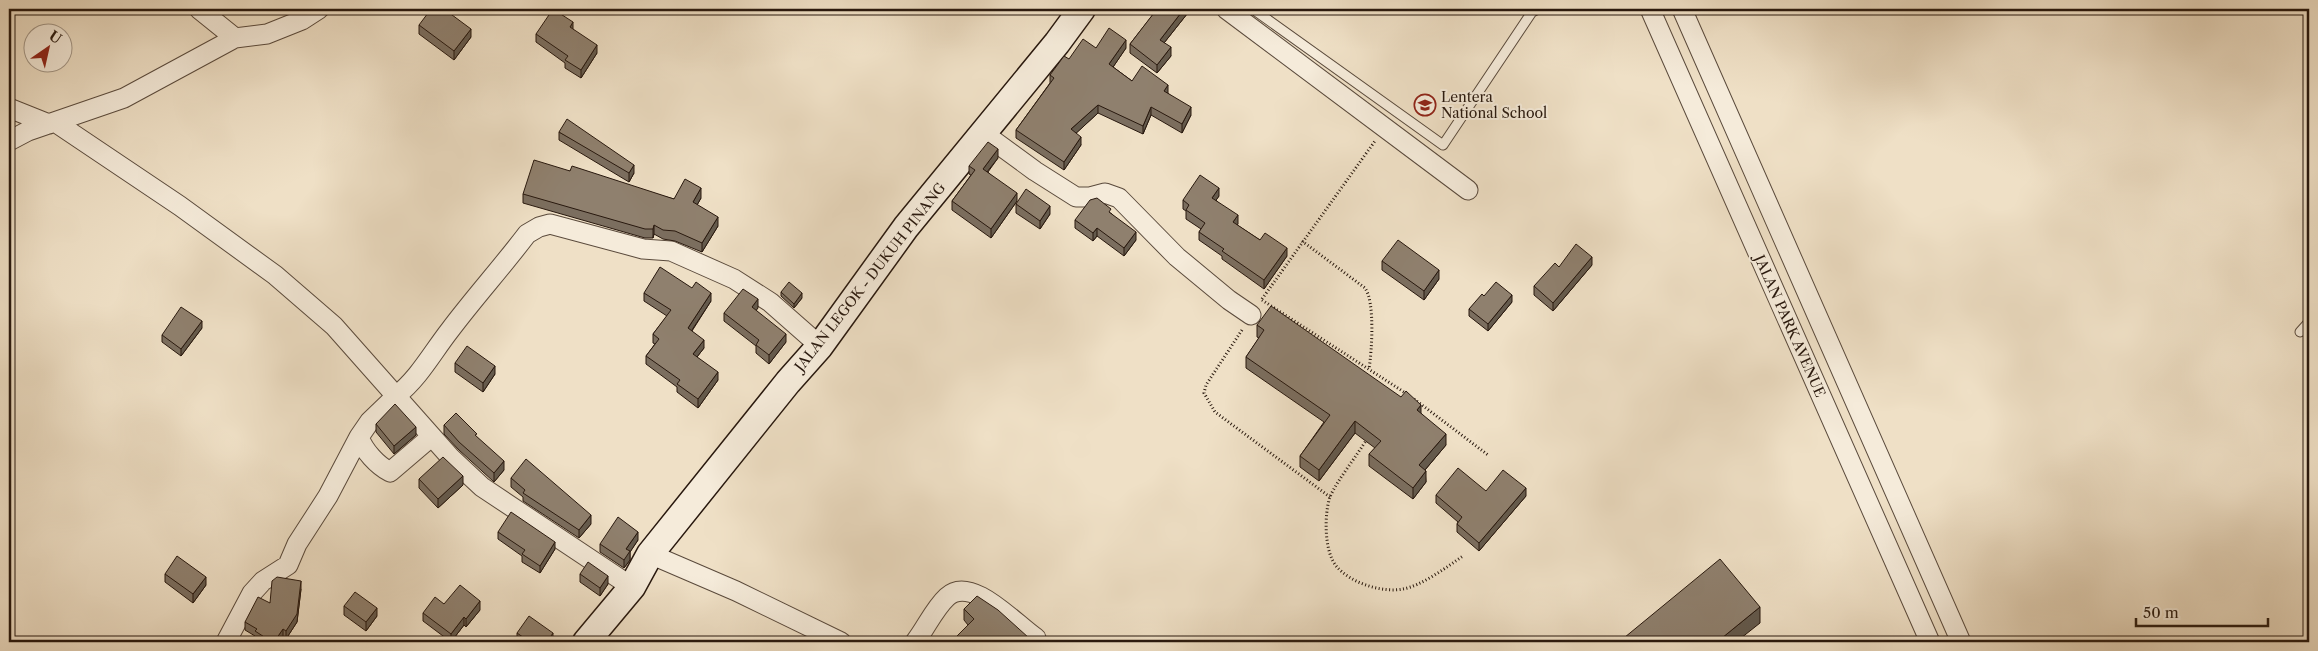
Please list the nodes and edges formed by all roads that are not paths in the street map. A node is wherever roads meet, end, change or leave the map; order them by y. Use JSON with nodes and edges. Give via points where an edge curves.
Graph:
{"nodes":[{"id":1,"x":199,"y":9,"type":"edge"},
{"id":2,"x":319,"y":9,"type":"edge"},
{"id":3,"x":1082,"y":9,"type":"edge"},
{"id":4,"x":1226,"y":9,"type":"edge"},
{"id":5,"x":1253,"y":9,"type":"edge"},
{"id":6,"x":1538,"y":9,"type":"edge"},
{"id":7,"x":1650,"y":9,"type":"edge"},
{"id":8,"x":1682,"y":9,"type":"edge"},
{"id":9,"x":235,"y":38,"type":"junction"},
{"id":10,"x":9,"y":108,"type":"edge"},
{"id":11,"x":52,"y":123,"type":"junction"},
{"id":12,"x":983,"y":133,"type":"junction"},
{"id":13,"x":9,"y":141,"type":"edge"},
{"id":14,"x":1468,"y":190,"type":"dead end"},
{"id":15,"x":1251,"y":315,"type":"road end"},
{"id":16,"x":2309,"y":322,"type":"edge"},
{"id":17,"x":2300,"y":332,"type":"dead end"},
{"id":18,"x":820,"y":346,"type":"junction"},
{"id":19,"x":396,"y":396,"type":"junction"},
{"id":20,"x":359,"y":437,"type":"junction"},
{"id":21,"x":431,"y":437,"type":"junction"},
{"id":22,"x":650,"y":554,"type":"junction"},
{"id":23,"x":632,"y":587,"type":"junction"},
{"id":24,"x":1036,"y":638,"type":"dead end"},
{"id":25,"x":226,"y":642,"type":"edge"},
{"id":26,"x":586,"y":642,"type":"edge"},
{"id":27,"x":841,"y":642,"type":"edge"},
{"id":28,"x":916,"y":642,"type":"edge"},
{"id":29,"x":1930,"y":642,"type":"edge"},
{"id":30,"x":1962,"y":642,"type":"edge"}],
"edges":[{"from":1,"to":9,"type":"street"},
{"from":2,"to":9,"type":"street","via":[[302,20],[267,34]]},
{"from":3,"to":12,"type":"street","name":"JALAN LEGOK - DUKUH PINANG"},
{"from":4,"to":14,"type":"street"},
{"from":5,"to":6,"type":"lane","via":[[1443,145],[1532,12]]},
{"from":7,"to":29,"type":"street","name":"JALAN PARK AVENUE"},
{"from":8,"to":30,"type":"street"},
{"from":9,"to":11,"type":"street","via":[[124,98]]},
{"from":10,"to":11,"type":"street"},
{"from":11,"to":13,"type":"street"},
{"from":11,"to":19,"type":"street","via":[[180,206],[276,275],[334,326]]},
{"from":12,"to":15,"type":"street","via":[[1076,197],[1106,193],[1119,198],[1177,257]]},
{"from":12,"to":18,"type":"street","name":"JALAN LEGOK - DUKUH PINANG","via":[[906,227]]},
{"from":16,"to":17,"type":"lane"},
{"from":18,"to":19,"type":"street","via":[[770,302],[734,279],[671,251],[643,249],[550,224],[527,234],[410,384]]},
{"from":18,"to":22,"type":"street","name":"JALAN LEGOK - DUKUH PINANG"},
{"from":19,"to":20,"type":"street","via":[[370,421]]},
{"from":19,"to":21,"type":"street"},
{"from":20,"to":21,"type":"street","via":[[362,445],[390,472]]},
{"from":20,"to":25,"type":"street","via":[[288,565],[252,592]]},
{"from":21,"to":23,"type":"street","via":[[482,487]]},
{"from":22,"to":23,"type":"street","name":"JALAN LEGOK - DUKUH PINANG"},
{"from":22,"to":27,"type":"street"},
{"from":23,"to":26,"type":"street","name":"JALAN LEGOK - DUKUH PINANG"},
{"from":24,"to":28,"type":"street","via":[[977,594],[960,590],[941,604]]}]}
